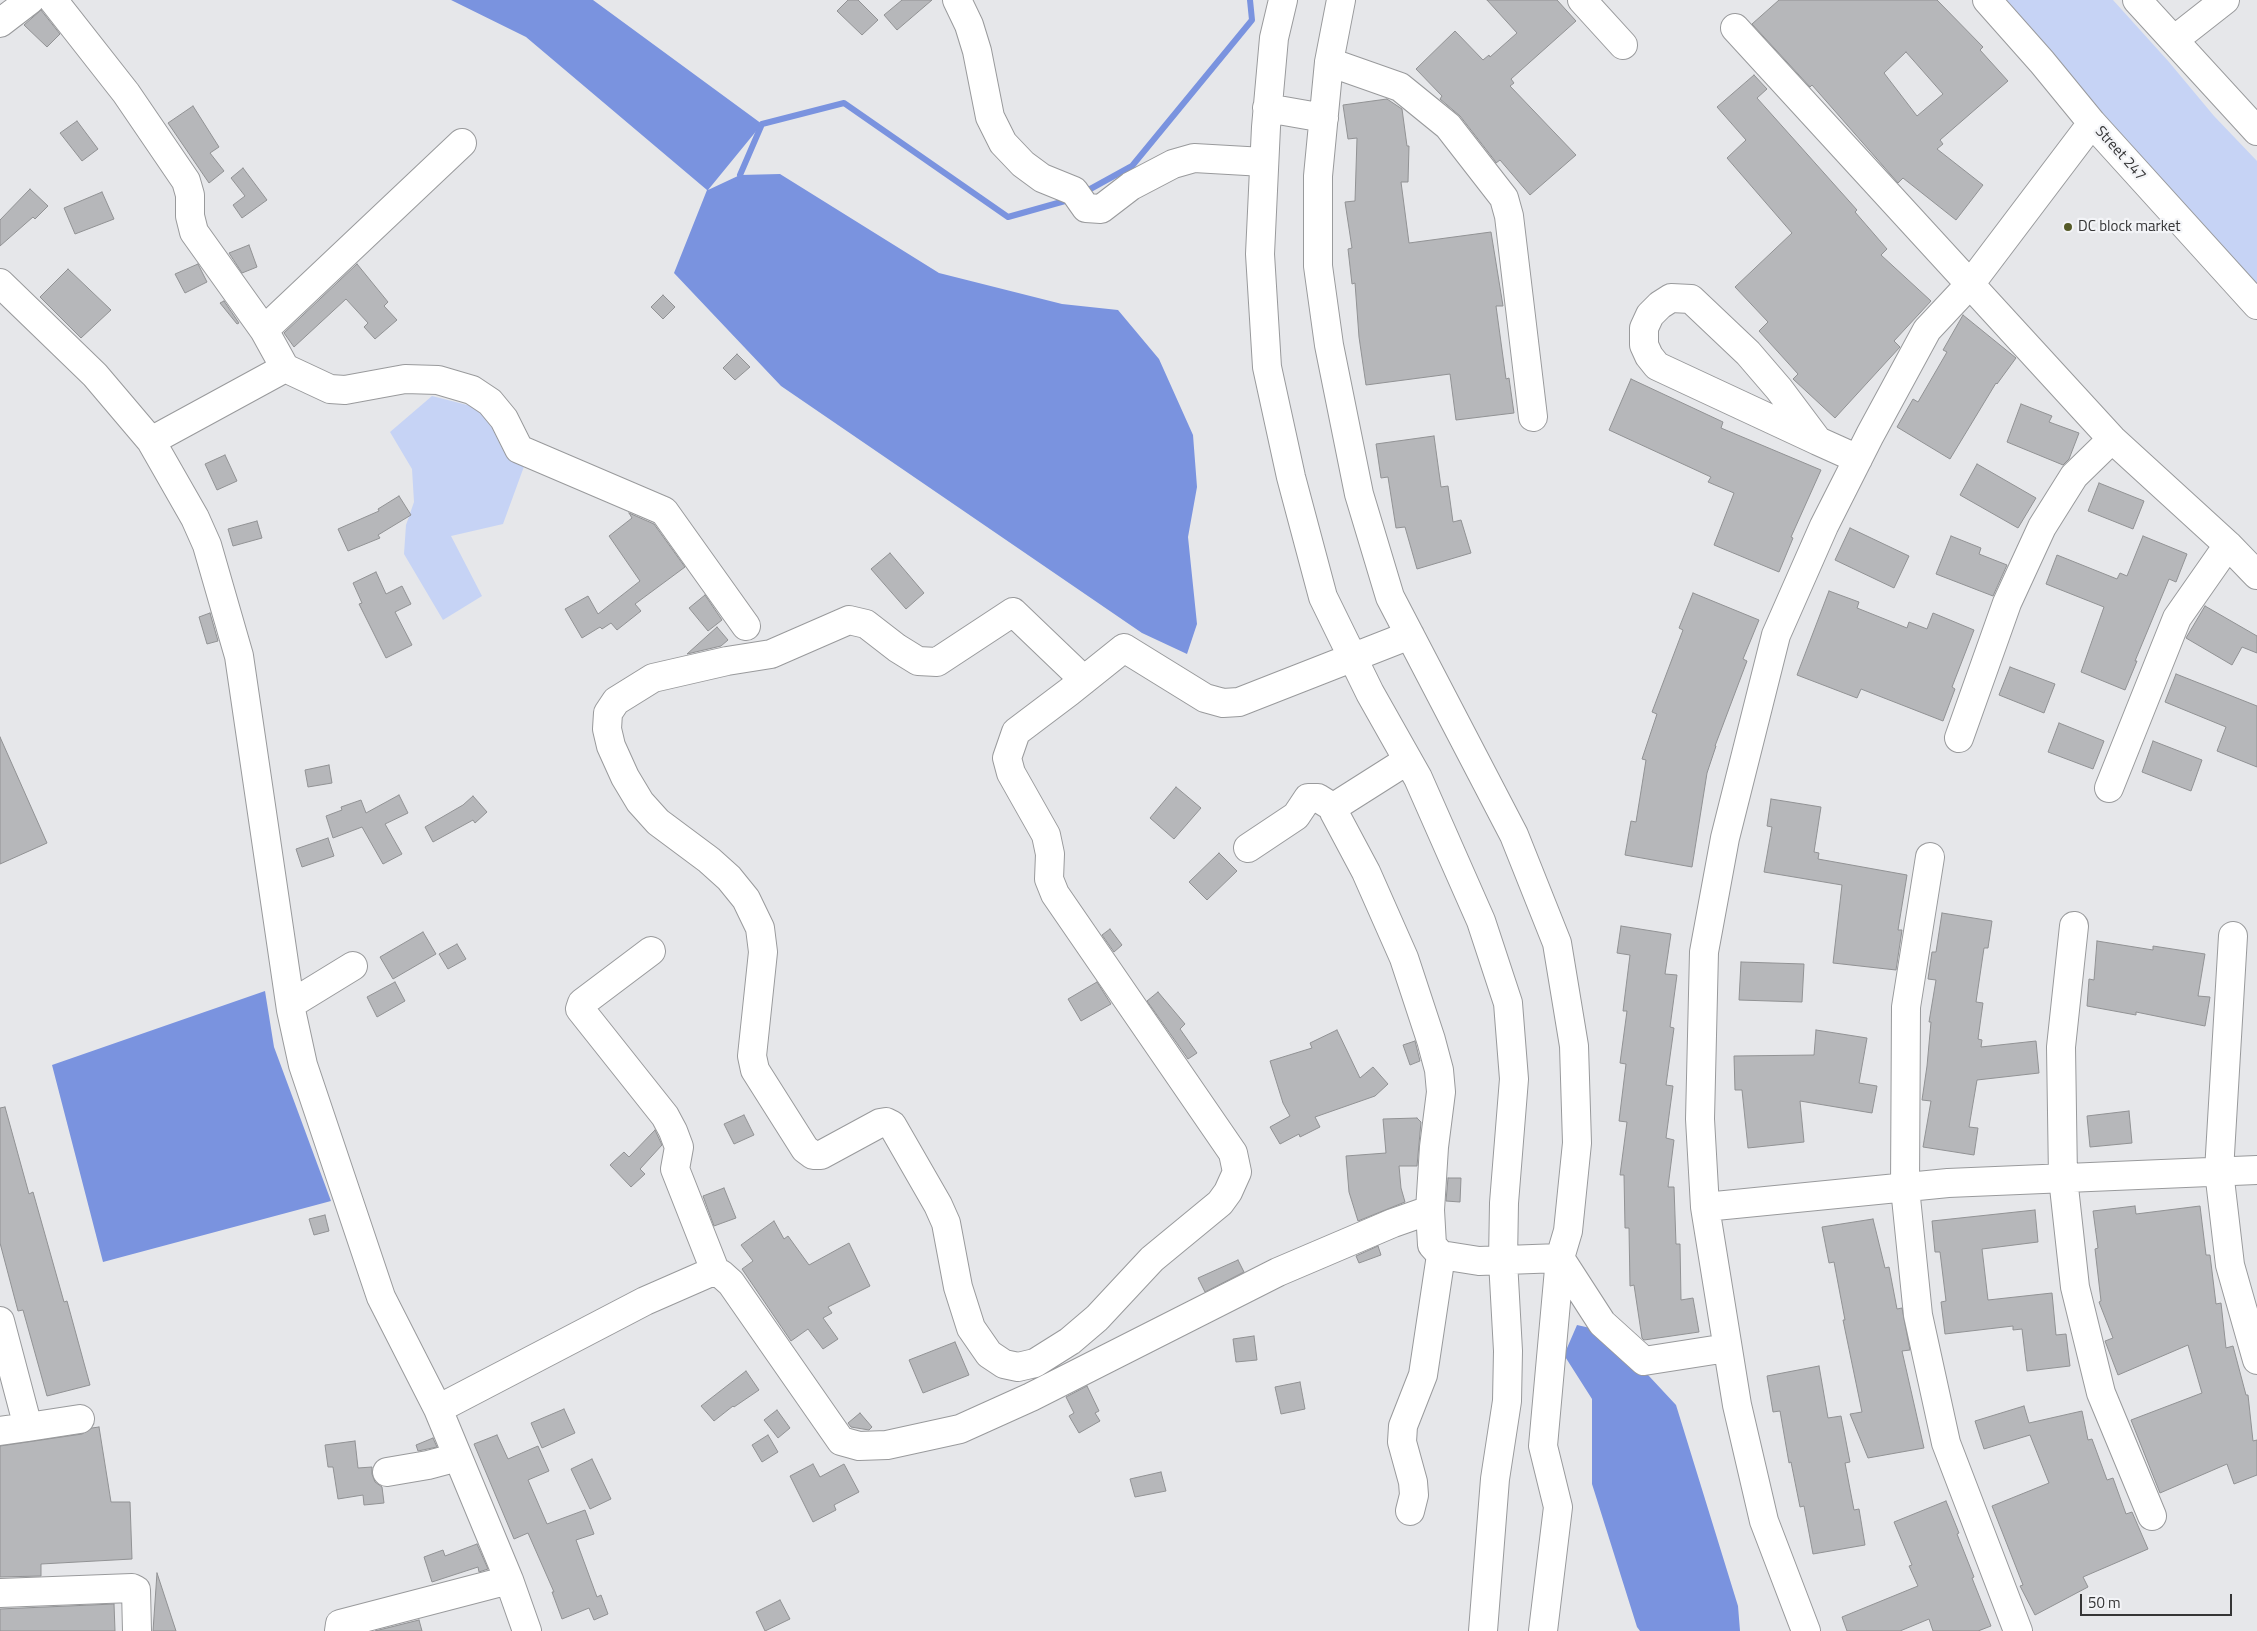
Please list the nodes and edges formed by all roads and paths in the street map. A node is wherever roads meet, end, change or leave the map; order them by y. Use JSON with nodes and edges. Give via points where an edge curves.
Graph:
{"nodes":[{"id":1,"x":30,"y":0,"type":"edge"},
{"id":2,"x":53,"y":0,"type":"edge"},
{"id":3,"x":956,"y":0,"type":"edge"},
{"id":4,"x":1283,"y":0,"type":"edge"},
{"id":5,"x":1341,"y":0,"type":"edge"},
{"id":6,"x":1582,"y":0,"type":"edge"},
{"id":7,"x":1987,"y":0,"type":"edge"},
{"id":8,"x":2137,"y":0,"type":"edge"},
{"id":9,"x":2225,"y":0,"type":"edge"},
{"id":10,"x":0,"y":23,"type":"edge"},
{"id":11,"x":1735,"y":28,"type":"dead end"},
{"id":12,"x":2174,"y":40,"type":"junction"},
{"id":13,"x":1623,"y":45,"type":"dead end"},
{"id":14,"x":1329,"y":62,"type":"junction"},
{"id":15,"x":1268,"y":108,"type":"junction"},
{"id":16,"x":1324,"y":118,"type":"junction"},
{"id":17,"x":2092,"y":123,"type":"junction"},
{"id":18,"x":2257,"y":131,"type":"edge"},
{"id":19,"x":462,"y":142,"type":"dead end"},
{"id":20,"x":1264,"y":162,"type":"junction"},
{"id":21,"x":0,"y":283,"type":"edge"},
{"id":22,"x":1971,"y":283,"type":"junction"},
{"id":23,"x":2257,"y":305,"type":"edge"},
{"id":24,"x":264,"y":330,"type":"junction"},
{"id":25,"x":285,"y":368,"type":"junction"},
{"id":26,"x":1533,"y":417,"type":"dead end"},
{"id":27,"x":2112,"y":439,"type":"junction"},
{"id":28,"x":1818,"y":440,"type":"junction"},
{"id":29,"x":151,"y":441,"type":"junction"},
{"id":30,"x":1858,"y":459,"type":"junction"},
{"id":31,"x":2228,"y":545,"type":"junction"},
{"id":32,"x":2257,"y":574,"type":"edge"},
{"id":33,"x":746,"y":626,"type":"dead end"},
{"id":34,"x":1410,"y":635,"type":"junction"},
{"id":35,"x":1353,"y":658,"type":"junction"},
{"id":36,"x":1084,"y":680,"type":"junction"},
{"id":37,"x":1959,"y":738,"type":"dead end"},
{"id":38,"x":1408,"y":760,"type":"junction"},
{"id":39,"x":2110,"y":788,"type":"dead end"},
{"id":40,"x":1334,"y":808,"type":"junction"},
{"id":41,"x":1248,"y":848,"type":"dead end"},
{"id":42,"x":1930,"y":857,"type":"dead end"},
{"id":43,"x":2074,"y":926,"type":"dead end"},
{"id":44,"x":2233,"y":936,"type":"dead end"},
{"id":45,"x":651,"y":952,"type":"dead end"},
{"id":46,"x":352,"y":966,"type":"dead end"},
{"id":47,"x":290,"y":1004,"type":"junction"},
{"id":48,"x":2257,"y":1170,"type":"edge"},
{"id":49,"x":2220,"y":1171,"type":"junction"},
{"id":50,"x":2063,"y":1178,"type":"junction"},
{"id":51,"x":1905,"y":1188,"type":"junction"},
{"id":52,"x":1706,"y":1207,"type":"junction"},
{"id":53,"x":1430,"y":1210,"type":"junction"},
{"id":54,"x":1471,"y":1258,"type":"junction"},
{"id":55,"x":1560,"y":1258,"type":"junction"},
{"id":56,"x":716,"y":1274,"type":"junction"},
{"id":57,"x":0,"y":1321,"type":"edge"},
{"id":58,"x":1727,"y":1348,"type":"junction"},
{"id":59,"x":2257,"y":1360,"type":"edge"},
{"id":60,"x":438,"y":1409,"type":"junction"},
{"id":61,"x":80,"y":1419,"type":"dead end"},
{"id":62,"x":28,"y":1427,"type":"junction"},
{"id":63,"x":0,"y":1431,"type":"edge"},
{"id":64,"x":458,"y":1457,"type":"junction"},
{"id":65,"x":387,"y":1472,"type":"dead end"},
{"id":66,"x":1410,"y":1511,"type":"dead end"},
{"id":67,"x":2152,"y":1516,"type":"dead end"},
{"id":68,"x":508,"y":1580,"type":"junction"},
{"id":69,"x":0,"y":1593,"type":"edge"},
{"id":70,"x":137,"y":1631,"type":"edge"},
{"id":71,"x":340,"y":1631,"type":"edge"},
{"id":72,"x":527,"y":1631,"type":"edge"},
{"id":73,"x":1483,"y":1631,"type":"edge"},
{"id":74,"x":1543,"y":1631,"type":"edge"},
{"id":75,"x":1806,"y":1631,"type":"edge"},
{"id":76,"x":2018,"y":1631,"type":"edge"}],
"edges":[{"from":1,"to":10,"type":"street"},
{"from":2,"to":24,"type":"street","via":[[126,93],[186,181],[194,232]]},
{"from":3,"to":20,"type":"street","via":[[969,25],[990,117],[1003,143],[1042,178],[1080,199],[1101,209],[1131,186],[1173,164],[1194,158]]},
{"from":4,"to":15,"type":"street","via":[[1274,38]]},
{"from":5,"to":14,"type":"street"},
{"from":6,"to":13,"type":"street"},
{"from":7,"to":17,"type":"street","name":"Street 247"},
{"from":8,"to":12,"type":"street"},
{"from":9,"to":12,"type":"street"},
{"from":11,"to":22,"type":"street"},
{"from":12,"to":18,"type":"street"},
{"from":14,"to":16,"type":"street"},
{"from":14,"to":26,"type":"street","via":[[1400,88],[1448,126],[1504,198],[1509,216]]},
{"from":15,"to":16,"type":"street"},
{"from":15,"to":20,"type":"street"},
{"from":16,"to":34,"type":"street","via":[[1318,176],[1318,266],[1329,345],[1360,494],[1390,597]]},
{"from":17,"to":22,"type":"street"},
{"from":17,"to":23,"type":"street","name":"Street 247"},
{"from":19,"to":24,"type":"street"},
{"from":20,"to":35,"type":"street","via":[[1260,254],[1267,367],[1291,477],[1323,597]]},
{"from":21,"to":29,"type":"street","via":[[95,375]]},
{"from":22,"to":27,"type":"street"},
{"from":22,"to":30,"type":"street","via":[[1927,330]]},
{"from":24,"to":25,"type":"street"},
{"from":25,"to":29,"type":"street"},
{"from":25,"to":33,"type":"street","via":[[330,389],[346,390],[405,379],[438,380],[472,390],[490,402],[504,419],[519,449],[664,511]]},
{"from":27,"to":31,"type":"street"},
{"from":27,"to":37,"type":"street","via":[[2074,476],[2042,527],[2007,603]]},
{"from":28,"to":28,"type":"street","via":[[1657,366],[1644,345],[1644,328],[1650,315],[1671,298],[1691,299],[1748,353]]},
{"from":28,"to":30,"type":"street"},
{"from":29,"to":47,"type":"street","via":[[207,545],[239,656]]},
{"from":30,"to":52,"type":"street","via":[[1824,526],[1776,635],[1725,838],[1704,952],[1700,1119]]},
{"from":31,"to":32,"type":"street"},
{"from":31,"to":39,"type":"street","via":[[2176,618]]},
{"from":34,"to":35,"type":"street"},
{"from":34,"to":55,"type":"street","via":[[1514,835],[1557,943],[1574,1046],[1577,1143],[1568,1231]]},
{"from":35,"to":36,"type":"street","via":[[1239,702],[1223,704],[1205,698],[1124,648]]},
{"from":35,"to":38,"type":"street"},
{"from":36,"to":36,"type":"street","via":[[1016,732],[1007,758],[1011,773],[1046,835],[1050,854],[1049,879],[1055,894],[1233,1153],[1237,1172],[1220,1203],[1152,1259],[1097,1318],[1070,1342],[1035,1363],[1018,1367],[1004,1364],[989,1354],[971,1328],[958,1287],[946,1223],[892,1125],[880,1122],[821,1156],[805,1149],[780,1110],[755,1070],[752,1056],[763,952],[760,928],[746,898],[729,878],[658,822],[640,802],[610,746],[608,713],[616,701],[653,678],[771,654],[849,620],[866,624],[918,661],[937,662],[1013,612]]},
{"from":38,"to":40,"type":"street"},
{"from":38,"to":54,"type":"street","via":[[1481,921],[1508,1003],[1514,1079],[1504,1203]]},
{"from":40,"to":41,"type":"street","via":[[1318,798],[1308,798],[1296,816]]},
{"from":40,"to":53,"type":"street","via":[[1404,958],[1439,1070],[1441,1092]]},
{"from":42,"to":51,"type":"street","via":[[1906,1007]]},
{"from":43,"to":50,"type":"street","via":[[2061,1047]]},
{"from":44,"to":49,"type":"street"},
{"from":45,"to":56,"type":"street","via":[[582,1004],[580,1009],[665,1116],[673,1131],[679,1147],[675,1168]]},
{"from":46,"to":47,"type":"street"},
{"from":47,"to":60,"type":"street","via":[[303,1065],[381,1297]]},
{"from":48,"to":49,"type":"street"},
{"from":49,"to":50,"type":"street"},
{"from":49,"to":59,"type":"street","via":[[2230,1266]]},
{"from":50,"to":51,"type":"street"},
{"from":50,"to":67,"type":"street","via":[[2075,1287],[2101,1393]]},
{"from":51,"to":52,"type":"street"},
{"from":51,"to":76,"type":"street","via":[[1918,1315],[1946,1443]]},
{"from":52,"to":58,"type":"street"},
{"from":53,"to":54,"type":"street","via":[[1432,1245]]},
{"from":53,"to":56,"type":"street","via":[[1278,1272],[1031,1397],[960,1429],[887,1445],[859,1446],[841,1441],[731,1283],[721,1274]]},
{"from":54,"to":55,"type":"street"},
{"from":54,"to":66,"type":"street","via":[[1403,1426],[1402,1442],[1413,1482]]},
{"from":54,"to":73,"type":"street","via":[[1508,1351],[1507,1401],[1494,1479]]},
{"from":55,"to":58,"type":"street","via":[[1602,1323],[1644,1361]]},
{"from":55,"to":74,"type":"street","via":[[1543,1446],[1558,1507]]},
{"from":56,"to":60,"type":"street","via":[[709,1273],[644,1301]]},
{"from":57,"to":62,"type":"street"},
{"from":58,"to":75,"type":"street","via":[[1764,1521]]},
{"from":60,"to":64,"type":"street"},
{"from":61,"to":62,"type":"street"},
{"from":62,"to":63,"type":"street"},
{"from":64,"to":65,"type":"street"},
{"from":64,"to":68,"type":"street"},
{"from":68,"to":71,"type":"street","via":[[340,1624]]},
{"from":68,"to":72,"type":"street"},
{"from":69,"to":70,"type":"street","via":[[132,1588],[136,1590]]}]}
